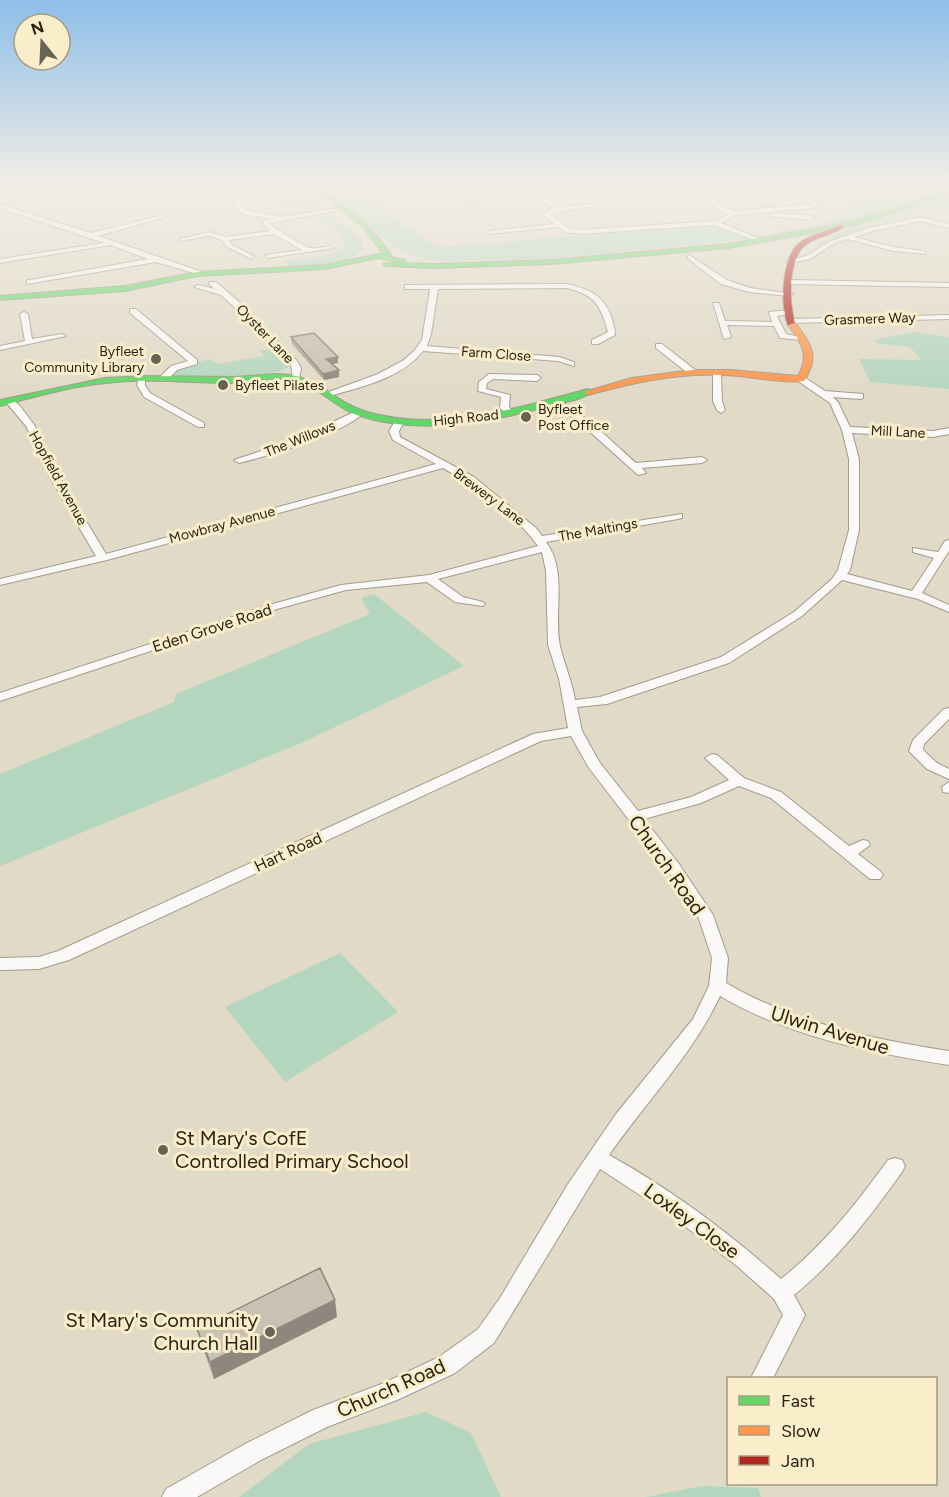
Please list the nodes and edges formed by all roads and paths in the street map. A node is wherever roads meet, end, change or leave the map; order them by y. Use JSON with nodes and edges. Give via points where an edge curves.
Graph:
{"nodes":[{"id":1,"x":793,"y":255,"type":"edge"},
{"id":2,"x":24,"y":256,"type":"edge"},
{"id":3,"x":143,"y":256,"type":"edge"},
{"id":4,"x":249,"y":256,"type":"edge"},
{"id":5,"x":377,"y":256,"type":"edge"},
{"id":6,"x":380,"y":256,"type":"edge"},
{"id":7,"x":620,"y":256,"type":"edge"},
{"id":8,"x":238,"y":257,"type":"dead end"},
{"id":9,"x":689,"y":257,"type":"dead end"},
{"id":10,"x":1,"y":259,"type":"edge"},
{"id":11,"x":154,"y":260,"type":"junction"},
{"id":12,"x":380,"y":260,"type":"junction"},
{"id":13,"x":180,"y":277,"type":"junction"},
{"id":14,"x":30,"y":282,"type":"dead end"},
{"id":15,"x":213,"y":283,"type":"junction"},
{"id":16,"x":949,"y":285,"type":"edge"},
{"id":17,"x":408,"y":287,"type":"dead end"},
{"id":18,"x":434,"y":288,"type":"junction"},
{"id":19,"x":790,"y":288,"type":"junction"},
{"id":20,"x":0,"y":298,"type":"edge"},
{"id":21,"x":716,"y":304,"type":"dead end"},
{"id":22,"x":133,"y":311,"type":"dead end"},
{"id":23,"x":24,"y":314,"type":"dead end"},
{"id":24,"x":789,"y":317,"type":"junction"},
{"id":25,"x":949,"y":317,"type":"edge"},
{"id":26,"x":722,"y":323,"type":"junction"},
{"id":27,"x":777,"y":324,"type":"junction"},
{"id":28,"x":62,"y":336,"type":"dead end"},
{"id":29,"x":727,"y":337,"type":"dead end"},
{"id":30,"x":802,"y":338,"type":"junction"},
{"id":31,"x":595,"y":342,"type":"dead end"},
{"id":32,"x":29,"y":343,"type":"junction"},
{"id":33,"x":660,"y":346,"type":"dead end"},
{"id":34,"x":0,"y":348,"type":"edge"},
{"id":35,"x":421,"y":348,"type":"junction"},
{"id":36,"x":571,"y":364,"type":"dead end"},
{"id":37,"x":692,"y":372,"type":"junction"},
{"id":38,"x":717,"y":373,"type":"junction"},
{"id":39,"x":296,"y":377,"type":"junction"},
{"id":40,"x":537,"y":378,"type":"dead end"},
{"id":41,"x":142,"y":379,"type":"junction"},
{"id":42,"x":163,"y":379,"type":"junction"},
{"id":43,"x":801,"y":379,"type":"junction"},
{"id":44,"x":825,"y":393,"type":"junction"},
{"id":45,"x":327,"y":394,"type":"junction"},
{"id":46,"x":860,"y":396,"type":"dead end"},
{"id":47,"x":555,"y":401,"type":"junction"},
{"id":48,"x":4,"y":402,"type":"edge"},
{"id":49,"x":721,"y":410,"type":"dead end"},
{"id":50,"x":359,"y":413,"type":"junction"},
{"id":51,"x":509,"y":413,"type":"junction"},
{"id":52,"x":201,"y":421,"type":"dead end"},
{"id":53,"x":399,"y":422,"type":"junction"},
{"id":54,"x":848,"y":430,"type":"junction"},
{"id":55,"x":949,"y":431,"type":"edge"},
{"id":56,"x":238,"y":460,"type":"dead end"},
{"id":57,"x":702,"y":460,"type":"dead end"},
{"id":58,"x":444,"y":465,"type":"junction"},
{"id":59,"x":678,"y":516,"type":"dead end"},
{"id":60,"x":657,"y":520,"type":"junction"},
{"id":61,"x":666,"y":529,"type":"dead end"},
{"id":62,"x":949,"y":543,"type":"edge"},
{"id":63,"x":542,"y":544,"type":"junction"},
{"id":64,"x":918,"y":550,"type":"dead end"},
{"id":65,"x":941,"y":556,"type":"junction"},
{"id":66,"x":103,"y":558,"type":"junction"},
{"id":67,"x":840,"y":576,"type":"junction"},
{"id":68,"x":429,"y":578,"type":"junction"},
{"id":69,"x":0,"y":582,"type":"edge"},
{"id":70,"x":915,"y":595,"type":"junction"},
{"id":71,"x":479,"y":604,"type":"dead end"},
{"id":72,"x":949,"y":609,"type":"edge"},
{"id":73,"x":0,"y":697,"type":"edge"},
{"id":74,"x":570,"y":704,"type":"junction"},
{"id":75,"x":949,"y":712,"type":"edge"},
{"id":76,"x":575,"y":731,"type":"junction"},
{"id":77,"x":712,"y":758,"type":"dead end"},
{"id":78,"x":739,"y":781,"type":"junction"},
{"id":79,"x":949,"y":784,"type":"edge"},
{"id":80,"x":634,"y":817,"type":"junction"},
{"id":81,"x":863,"y":845,"type":"dead end"},
{"id":82,"x":847,"y":853,"type":"junction"},
{"id":83,"x":875,"y":875,"type":"dead end"},
{"id":84,"x":0,"y":964,"type":"edge"},
{"id":85,"x":717,"y":986,"type":"junction"},
{"id":86,"x":949,"y":1058,"type":"edge"},
{"id":87,"x":597,"y":1158,"type":"junction"},
{"id":88,"x":895,"y":1166,"type":"dead end"},
{"id":89,"x":781,"y":1292,"type":"junction"},
{"id":90,"x":763,"y":1377,"type":"edge"},
{"id":91,"x":182,"y":1495,"type":"edge"}],
"edges":[{"from":1,"to":19,"type":"main road"},
{"from":2,"to":10,"type":"street"},
{"from":3,"to":11,"type":"street"},
{"from":4,"to":8,"type":"street"},
{"from":5,"to":12,"type":"main road"},
{"from":6,"to":12,"type":"main road"},
{"from":7,"to":12,"type":"main road","via":[[459,265]]},
{"from":9,"to":19,"type":"street","via":[[724,282],[748,290]]},
{"from":11,"to":13,"type":"street"},
{"from":11,"to":14,"type":"street"},
{"from":12,"to":15,"type":"main road"},
{"from":12,"to":15,"type":"main road"},
{"from":13,"to":15,"type":"main road"},
{"from":13,"to":15,"type":"street"},
{"from":13,"to":20,"type":"main road","via":[[123,287]]},
{"from":15,"to":39,"type":"street","name":"Oyster Lane","via":[[294,363]]},
{"from":16,"to":19,"type":"street"},
{"from":17,"to":18,"type":"street"},
{"from":18,"to":31,"type":"street","via":[[567,286],[590,291],[604,304],[612,333]]},
{"from":18,"to":35,"type":"street","via":[[426,341]]},
{"from":19,"to":24,"type":"main road"},
{"from":21,"to":26,"type":"street"},
{"from":22,"to":42,"type":"street","via":[[194,362],[174,368]]},
{"from":23,"to":32,"type":"street"},
{"from":24,"to":25,"type":"street","name":"Grasmere Way"},
{"from":24,"to":27,"type":"street","via":[[772,314]]},
{"from":24,"to":30,"type":"main road"},
{"from":26,"to":27,"type":"street"},
{"from":26,"to":29,"type":"street"},
{"from":27,"to":30,"type":"street","via":[[783,336]]},
{"from":28,"to":32,"type":"street"},
{"from":30,"to":43,"type":"main road","via":[[811,358]]},
{"from":32,"to":34,"type":"street"},
{"from":33,"to":37,"type":"street"},
{"from":35,"to":36,"type":"street","name":"Farm Close","via":[[559,359]]},
{"from":35,"to":45,"type":"street","via":[[386,374]]},
{"from":37,"to":38,"type":"main road","name":"High Road"},
{"from":37,"to":47,"type":"main road","name":"High Road","via":[[634,379]]},
{"from":38,"to":43,"type":"main road","name":"High Road"},
{"from":38,"to":49,"type":"street","via":[[717,404]]},
{"from":39,"to":42,"type":"main road"},
{"from":39,"to":45,"type":"main road","name":"High Road"},
{"from":40,"to":51,"type":"street","via":[[485,379],[482,391],[506,395],[504,408]]},
{"from":41,"to":42,"type":"main road"},
{"from":41,"to":48,"type":"main road","via":[[97,381]]},
{"from":41,"to":52,"type":"street","via":[[147,395],[191,420]]},
{"from":43,"to":44,"type":"street"},
{"from":44,"to":46,"type":"street"},
{"from":44,"to":54,"type":"street"},
{"from":45,"to":50,"type":"main road","name":"High Road"},
{"from":47,"to":51,"type":"main road","name":"High Road"},
{"from":47,"to":57,"type":"street","via":[[638,470]]},
{"from":48,"to":66,"type":"street","name":"Hopfield Avenue","via":[[15,405],[31,430]]},
{"from":50,"to":53,"type":"main road","name":"High Road"},
{"from":50,"to":56,"type":"street","name":"The Willows","via":[[286,446]]},
{"from":51,"to":53,"type":"main road","name":"High Road","via":[[466,420]]},
{"from":53,"to":58,"type":"street","name":"Brewery Lane","via":[[394,431],[396,438]]},
{"from":54,"to":55,"type":"street","name":"Mill Lane","via":[[933,434]]},
{"from":54,"to":67,"type":"street","via":[[855,478],[854,530]]},
{"from":58,"to":63,"type":"street","name":"Brewery Lane","via":[[509,509]]},
{"from":58,"to":66,"type":"street","name":"Mowbray Avenue"},
{"from":59,"to":60,"type":"street","name":"The Maltings"},
{"from":60,"to":61,"type":"street","name":"The Maltings"},
{"from":60,"to":63,"type":"street","name":"The Maltings"},
{"from":62,"to":65,"type":"street"},
{"from":63,"to":68,"type":"street","name":"Eden Grove Road"},
{"from":63,"to":74,"type":"street","name":"Brewery Lane","via":[[549,554],[552,571],[554,645]]},
{"from":64,"to":65,"type":"street"},
{"from":65,"to":70,"type":"street"},
{"from":66,"to":69,"type":"street","name":"Mowbray Avenue"},
{"from":67,"to":70,"type":"street"},
{"from":67,"to":74,"type":"street","via":[[798,614],[725,660],[602,701]]},
{"from":68,"to":71,"type":"street","via":[[459,600]]},
{"from":68,"to":73,"type":"street","name":"Eden Grove Road","via":[[345,586]]},
{"from":70,"to":72,"type":"street"},
{"from":74,"to":76,"type":"street","name":"Church Road"},
{"from":75,"to":79,"type":"street","via":[[918,743],[916,751]]},
{"from":76,"to":80,"type":"street","name":"Church Road","via":[[594,765]]},
{"from":76,"to":84,"type":"street","name":"Hart Road","via":[[538,737],[63,956],[39,963]]},
{"from":77,"to":78,"type":"street"},
{"from":78,"to":80,"type":"street","via":[[696,800]]},
{"from":78,"to":82,"type":"street","via":[[776,795]]},
{"from":80,"to":85,"type":"street","name":"Church Road","via":[[705,915],[720,958]]},
{"from":81,"to":82,"type":"street"},
{"from":82,"to":83,"type":"street"},
{"from":85,"to":86,"type":"street","name":"Ulwin Avenue","via":[[741,1002],[819,1030],[904,1052]]},
{"from":85,"to":87,"type":"street","name":"Church Road","via":[[699,1023]]},
{"from":87,"to":89,"type":"street","name":"Loxley Close","via":[[676,1208]]},
{"from":87,"to":91,"type":"street","name":"Church Road","via":[[486,1336],[447,1365],[321,1418],[253,1452]]},
{"from":88,"to":89,"type":"street","via":[[857,1218],[815,1265]]},
{"from":89,"to":90,"type":"street","name":"Loxley Close","via":[[794,1315]]}]}
